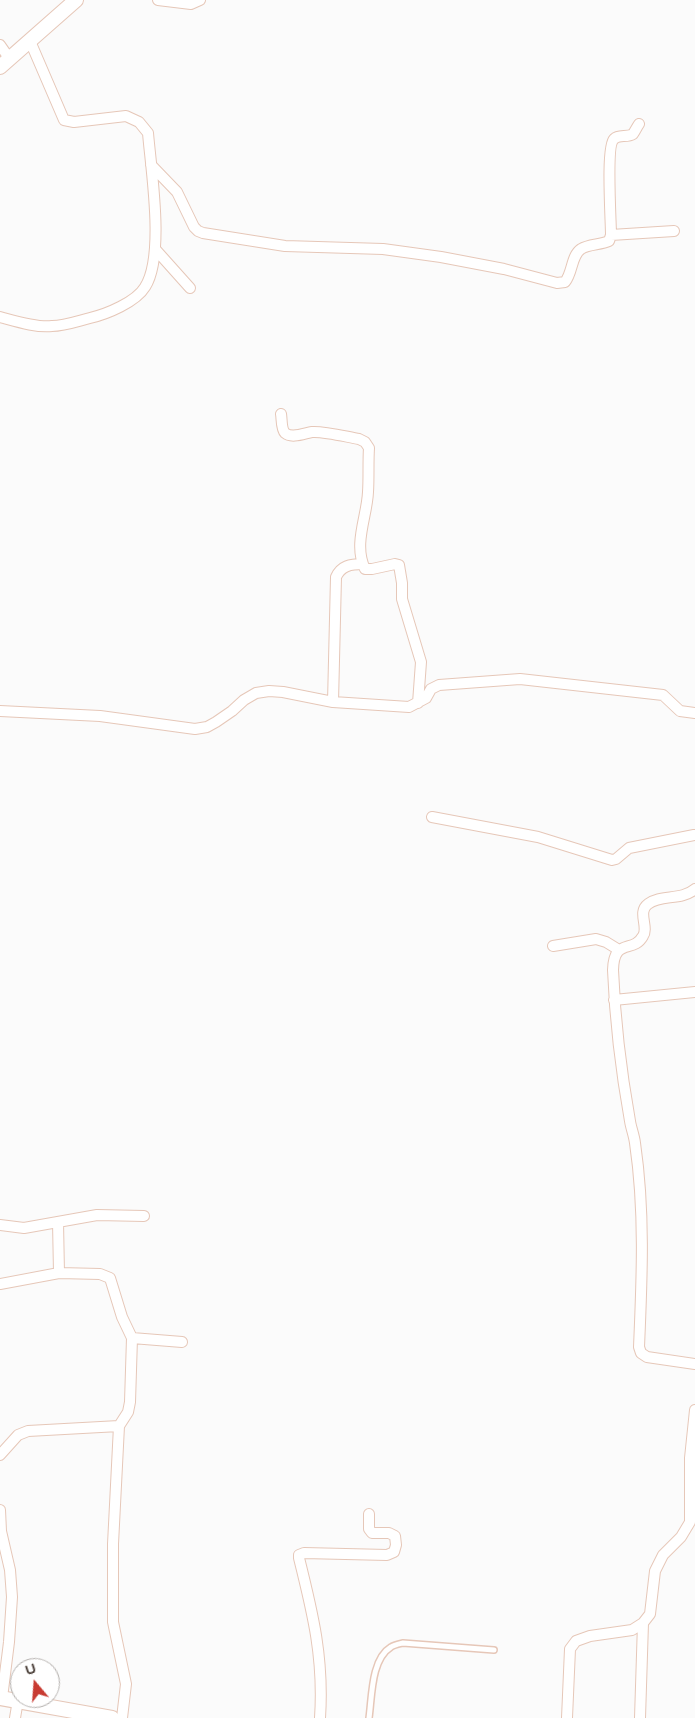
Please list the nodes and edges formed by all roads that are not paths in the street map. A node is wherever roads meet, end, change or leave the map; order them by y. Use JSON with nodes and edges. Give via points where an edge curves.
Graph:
{"nodes":[{"id":1,"x":76,"y":0,"type":"edge"},
{"id":2,"x":158,"y":0,"type":"edge"},
{"id":3,"x":200,"y":0,"type":"edge"},
{"id":4,"x":30,"y":41,"type":"junction"},
{"id":5,"x":0,"y":45,"type":"edge"},
{"id":6,"x":5,"y":62,"type":"edge"},
{"id":7,"x":639,"y":124,"type":"dead end"},
{"id":8,"x":151,"y":165,"type":"junction"},
{"id":9,"x":674,"y":231,"type":"dead end"},
{"id":10,"x":611,"y":235,"type":"junction"},
{"id":11,"x":156,"y":250,"type":"junction"},
{"id":12,"x":190,"y":288,"type":"dead end"},
{"id":13,"x":0,"y":317,"type":"edge"},
{"id":14,"x":281,"y":414,"type":"dead end"},
{"id":15,"x":362,"y":564,"type":"junction"},
{"id":16,"x":333,"y":702,"type":"junction"},
{"id":17,"x":418,"y":703,"type":"junction"},
{"id":18,"x":0,"y":711,"type":"edge"},
{"id":19,"x":695,"y":713,"type":"edge"},
{"id":20,"x":432,"y":817,"type":"dead end"},
{"id":21,"x":695,"y":830,"type":"edge"},
{"id":22,"x":694,"y":834,"type":"edge"},
{"id":23,"x":695,"y":840,"type":"edge"},
{"id":24,"x":695,"y":889,"type":"edge"},
{"id":25,"x":553,"y":946,"type":"dead end"},
{"id":26,"x":619,"y":950,"type":"junction"},
{"id":27,"x":695,"y":992,"type":"edge"},
{"id":28,"x":614,"y":1000,"type":"junction"},
{"id":29,"x":144,"y":1216,"type":"dead end"},
{"id":30,"x":58,"y":1222,"type":"junction"},
{"id":31,"x":0,"y":1225,"type":"edge"},
{"id":32,"x":59,"y":1272,"type":"junction"},
{"id":33,"x":0,"y":1284,"type":"edge"},
{"id":34,"x":132,"y":1338,"type":"junction"},
{"id":35,"x":182,"y":1342,"type":"dead end"},
{"id":36,"x":695,"y":1364,"type":"edge"},
{"id":37,"x":695,"y":1410,"type":"edge"},
{"id":38,"x":119,"y":1426,"type":"junction"},
{"id":39,"x":0,"y":1455,"type":"edge"},
{"id":40,"x":0,"y":1510,"type":"edge"},
{"id":41,"x":369,"y":1514,"type":"dead end"},
{"id":42,"x":642,"y":1623,"type":"junction"},
{"id":43,"x":494,"y":1650,"type":"dead end"},
{"id":44,"x":1,"y":1698,"type":"edge"},
{"id":45,"x":60,"y":1708,"type":"edge"},
{"id":46,"x":112,"y":1718,"type":"edge"},
{"id":47,"x":122,"y":1718,"type":"edge"},
{"id":48,"x":320,"y":1718,"type":"edge"},
{"id":49,"x":369,"y":1718,"type":"edge"},
{"id":50,"x":567,"y":1718,"type":"edge"},
{"id":51,"x":640,"y":1718,"type":"edge"}],
"edges":[{"from":1,"to":4,"type":"street"},
{"from":2,"to":3,"type":"street","via":[[191,4]]},
{"from":4,"to":6,"type":"street"},
{"from":4,"to":8,"type":"street","via":[[64,120],[74,122],[126,116],[139,122],[148,133]]},
{"from":5,"to":6,"type":"street"},
{"from":7,"to":10,"type":"street","via":[[632,134],[617,137],[612,143],[609,157]]},
{"from":8,"to":10,"type":"street","via":[[176,192],[194,227],[203,234],[285,246],[383,249],[495,267],[558,283],[565,282],[570,276],[575,256],[580,250],[609,241]]},
{"from":8,"to":11,"type":"street"},
{"from":9,"to":10,"type":"street"},
{"from":11,"to":12,"type":"street"},
{"from":11,"to":13,"type":"street","via":[[150,276],[141,293],[99,316],[52,327]]},
{"from":14,"to":15,"type":"street","via":[[283,428],[289,435],[314,432],[365,442],[368,448],[368,493],[360,538]]},
{"from":15,"to":16,"type":"street","via":[[340,569],[336,577]]},
{"from":15,"to":17,"type":"street","via":[[365,569],[399,565],[402,599],[422,662]]},
{"from":16,"to":17,"type":"street","via":[[409,707]]},
{"from":16,"to":18,"type":"street","via":[[283,692],[256,693],[216,722],[195,729],[100,716]]},
{"from":17,"to":19,"type":"street","via":[[439,685],[524,679],[663,695],[680,711]]},
{"from":20,"to":22,"type":"street","via":[[538,838],[612,860],[629,848]]},
{"from":21,"to":22,"type":"street"},
{"from":22,"to":23,"type":"street"},
{"from":24,"to":26,"type":"street","via":[[690,894],[646,904],[643,910],[645,934],[640,941]]},
{"from":25,"to":26,"type":"street","via":[[596,939]]},
{"from":26,"to":28,"type":"street","via":[[613,957]]},
{"from":27,"to":28,"type":"street"},
{"from":28,"to":36,"type":"street","via":[[642,1212],[639,1347],[647,1357]]},
{"from":29,"to":30,"type":"street","via":[[97,1215]]},
{"from":30,"to":31,"type":"street","via":[[24,1228]]},
{"from":30,"to":32,"type":"street"},
{"from":32,"to":33,"type":"street"},
{"from":32,"to":34,"type":"street","via":[[100,1274],[110,1278],[122,1318]]},
{"from":34,"to":35,"type":"street"},
{"from":34,"to":38,"type":"street","via":[[130,1402]]},
{"from":37,"to":42,"type":"street","via":[[690,1458],[690,1522],[681,1537],[663,1555],[655,1572],[650,1614]]},
{"from":38,"to":39,"type":"street","via":[[28,1431],[18,1435]]},
{"from":38,"to":47,"type":"street","via":[[113,1622],[126,1684]]},
{"from":40,"to":44,"type":"street","via":[[12,1597]]},
{"from":41,"to":48,"type":"street","via":[[372,1533],[395,1536],[394,1552],[388,1555],[304,1553],[298,1558],[319,1648]]},
{"from":42,"to":50,"type":"street","via":[[632,1630],[576,1641],[570,1650]]},
{"from":42,"to":51,"type":"street"},
{"from":43,"to":49,"type":"lane","via":[[403,1643],[392,1646],[377,1664]]},
{"from":45,"to":46,"type":"street"}]}
